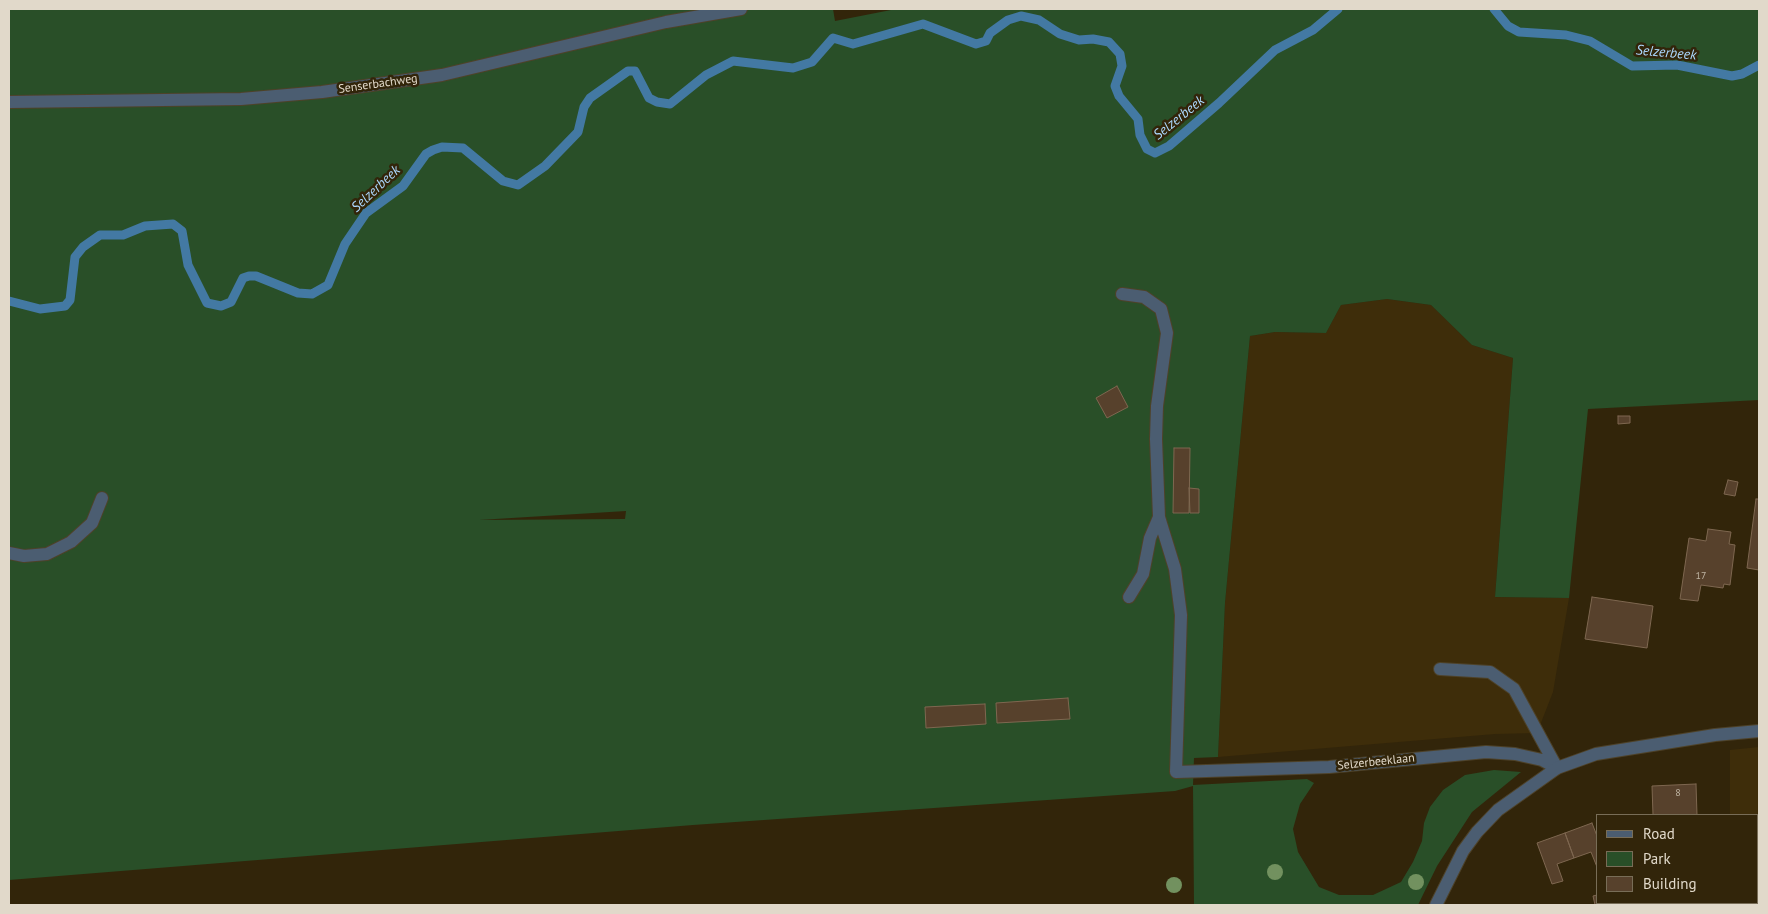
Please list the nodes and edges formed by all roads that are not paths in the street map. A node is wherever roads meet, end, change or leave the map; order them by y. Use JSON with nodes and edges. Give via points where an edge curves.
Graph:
{"nodes":[{"id":1,"x":741,"y":9,"type":"edge"},
{"id":2,"x":9,"y":102,"type":"edge"},
{"id":3,"x":1122,"y":294,"type":"dead end"},
{"id":4,"x":102,"y":498,"type":"dead end"},
{"id":5,"x":1158,"y":517,"type":"junction"},
{"id":6,"x":9,"y":554,"type":"edge"},
{"id":7,"x":1129,"y":597,"type":"dead end"},
{"id":8,"x":1440,"y":669,"type":"dead end"},
{"id":9,"x":1759,"y":731,"type":"edge"},
{"id":10,"x":1556,"y":768,"type":"junction"},
{"id":11,"x":1436,"y":905,"type":"edge"}],
"edges":[{"from":1,"to":2,"type":"street","name":"Senserbachweg","via":[[666,22],[442,75],[322,92],[241,99]]},
{"from":3,"to":5,"type":"street","via":[[1144,297],[1161,309],[1167,333],[1156,431]]},
{"from":4,"to":6,"type":"street","via":[[92,523],[71,542],[47,554]]},
{"from":5,"to":7,"type":"street","via":[[1143,574]]},
{"from":5,"to":10,"type":"street","name":"Selzerbeeklaan","via":[[1175,568],[1181,615],[1176,772],[1329,767],[1486,752],[1542,760]]},
{"from":8,"to":10,"type":"street","via":[[1490,672],[1514,689]]},
{"from":9,"to":10,"type":"street","via":[[1596,754]]},
{"from":10,"to":11,"type":"street","via":[[1498,810],[1477,832],[1463,851]]}]}
